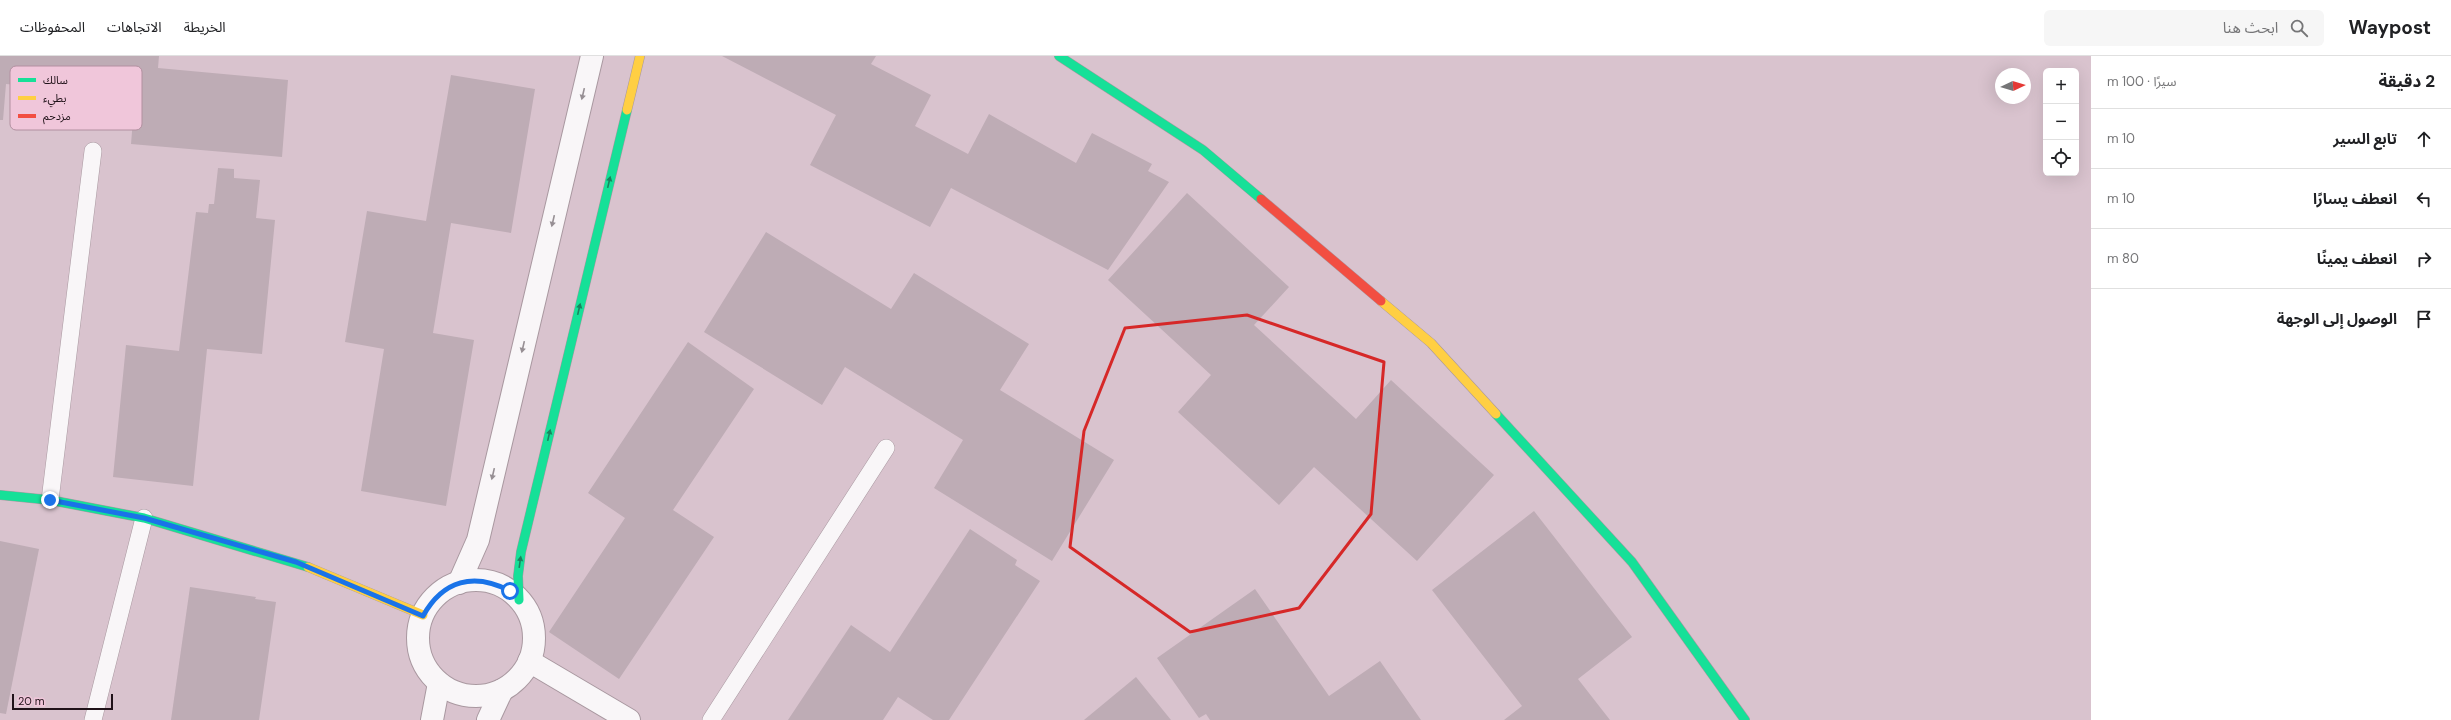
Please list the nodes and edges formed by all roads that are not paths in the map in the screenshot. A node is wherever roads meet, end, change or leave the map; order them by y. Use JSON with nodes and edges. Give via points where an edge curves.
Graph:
{"nodes":[{"id":1,"x":592,"y":56,"type":"edge"},
{"id":2,"x":640,"y":56,"type":"edge"},
{"id":3,"x":1060,"y":56,"type":"edge"},
{"id":4,"x":93,"y":150,"type":"dead end"},
{"id":5,"x":886,"y":448,"type":"dead end"},
{"id":6,"x":0,"y":495,"type":"edge"},
{"id":7,"x":50,"y":500,"type":"junction"},
{"id":8,"x":144,"y":518,"type":"junction"},
{"id":9,"x":459,"y":583,"type":"junction"},
{"id":10,"x":519,"y":600,"type":"junction"},
{"id":11,"x":423,"y":616,"type":"junction"},
{"id":12,"x":529,"y":661,"type":"junction"},
{"id":13,"x":439,"y":683,"type":"junction"},
{"id":14,"x":502,"y":690,"type":"junction"},
{"id":15,"x":93,"y":720,"type":"edge"},
{"id":16,"x":432,"y":720,"type":"edge"},
{"id":17,"x":488,"y":720,"type":"edge"},
{"id":18,"x":629,"y":720,"type":"edge"},
{"id":19,"x":712,"y":720,"type":"edge"},
{"id":20,"x":1745,"y":720,"type":"edge"}],
"edges":[{"from":1,"to":9,"type":"street","one_way":true,"via":[[478,540]]},
{"from":10,"to":2,"type":"street","one_way":true,"via":[[521,552]]},
{"from":3,"to":20,"type":"street","via":[[1204,150],[1431,343],[1632,562]]},
{"from":4,"to":7,"type":"lane"},
{"from":5,"to":19,"type":"lane"},
{"from":6,"to":7,"type":"street"},
{"from":7,"to":8,"type":"street"},
{"from":8,"to":11,"type":"street","via":[[296,562]]},
{"from":8,"to":15,"type":"lane"},
{"from":9,"to":10,"type":"street","via":[[472,580],[498,585]]},
{"from":9,"to":11,"type":"street","via":[[438,595]]},
{"from":10,"to":12,"type":"street","via":[[528,614],[533,629],[533,646]]},
{"from":11,"to":13,"type":"street","via":[[419,627],[420,652],[424,664]]},
{"from":12,"to":14,"type":"street","via":[[522,673]]},
{"from":12,"to":18,"type":"street"},
{"from":13,"to":14,"type":"street","via":[[450,690],[469,695],[490,695]]},
{"from":13,"to":16,"type":"street"},
{"from":14,"to":17,"type":"street"}]}
